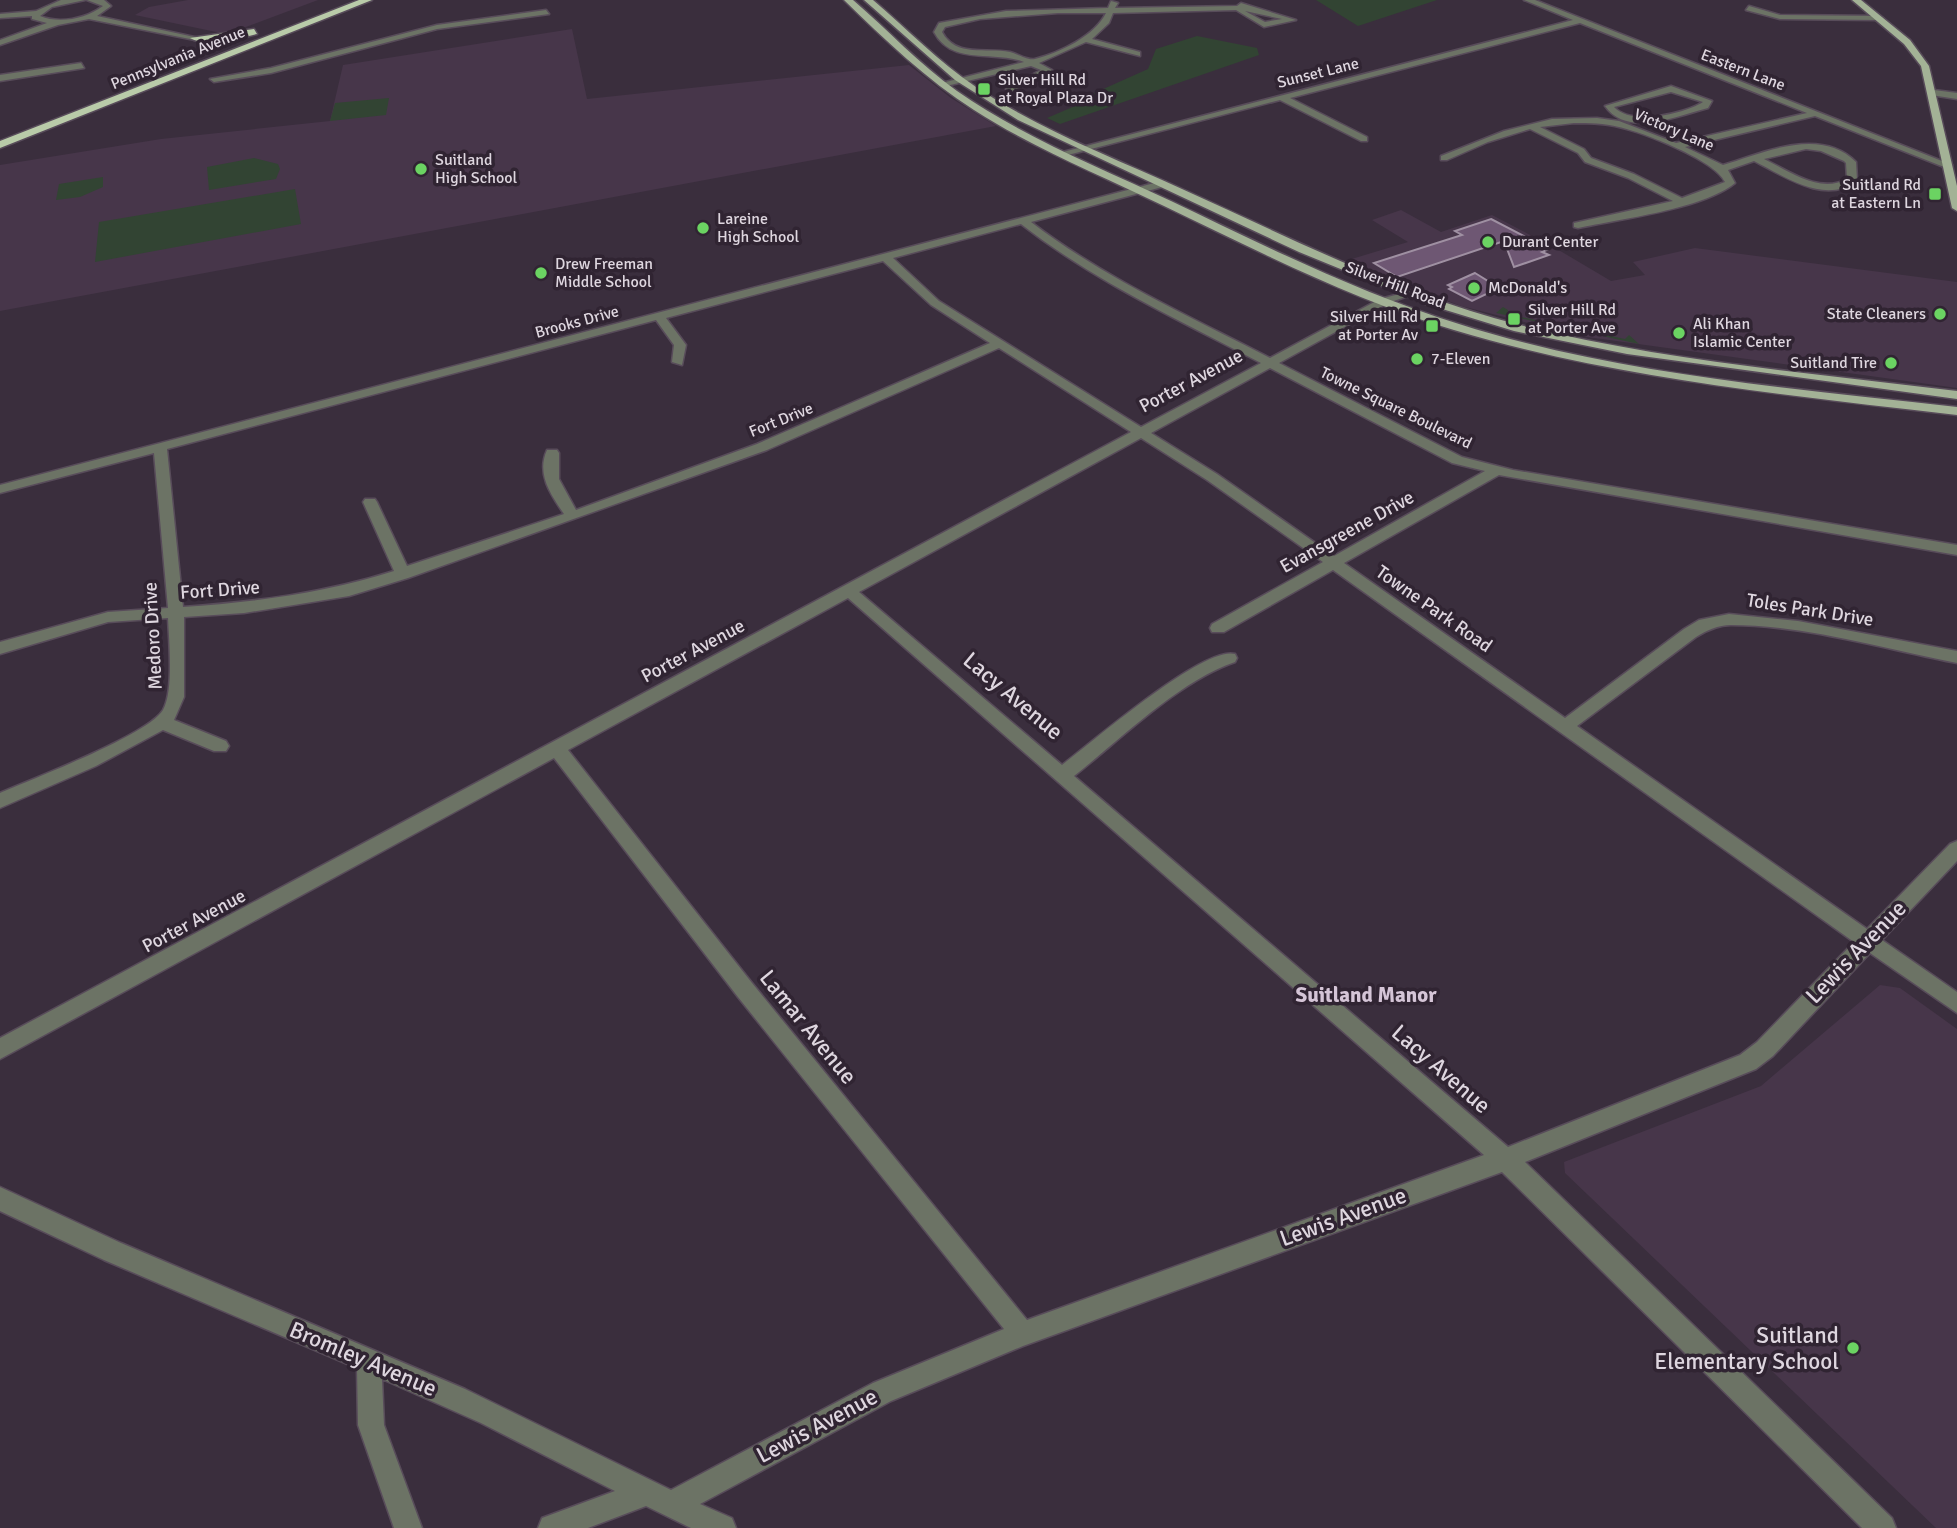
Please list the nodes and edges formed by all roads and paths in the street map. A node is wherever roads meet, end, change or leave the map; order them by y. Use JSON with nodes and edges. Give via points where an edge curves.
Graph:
{"nodes":[{"id":1,"x":81,"y":0,"type":"edge"},
{"id":2,"x":92,"y":0,"type":"edge"},
{"id":3,"x":98,"y":0,"type":"edge"},
{"id":4,"x":336,"y":0,"type":"edge"},
{"id":5,"x":367,"y":0,"type":"edge"},
{"id":6,"x":848,"y":0,"type":"edge"},
{"id":7,"x":868,"y":0,"type":"edge"},
{"id":8,"x":1114,"y":0,"type":"edge"},
{"id":9,"x":1528,"y":0,"type":"edge"},
{"id":10,"x":1856,"y":0,"type":"edge"},
{"id":11,"x":324,"y":5,"type":"dead end"},
{"id":12,"x":1241,"y":5,"type":"junction"},
{"id":13,"x":1749,"y":8,"type":"dead end"},
{"id":14,"x":312,"y":9,"type":"dead end"},
{"id":15,"x":1112,"y":11,"type":"junction"},
{"id":16,"x":546,"y":12,"type":"dead end"},
{"id":17,"x":1,"y":13,"type":"edge"},
{"id":18,"x":36,"y":13,"type":"junction"},
{"id":19,"x":100,"y":13,"type":"junction"},
{"id":20,"x":301,"y":14,"type":"dead end"},
{"id":21,"x":88,"y":17,"type":"junction"},
{"id":22,"x":1880,"y":18,"type":"junction"},
{"id":23,"x":116,"y":20,"type":"junction"},
{"id":24,"x":1579,"y":21,"type":"junction"},
{"id":25,"x":58,"y":22,"type":"junction"},
{"id":26,"x":265,"y":27,"type":"dead end"},
{"id":27,"x":254,"y":32,"type":"junction"},
{"id":28,"x":195,"y":38,"type":"junction"},
{"id":29,"x":1084,"y":39,"type":"junction"},
{"id":30,"x":0,"y":44,"type":"edge"},
{"id":31,"x":1137,"y":54,"type":"dead end"},
{"id":32,"x":1030,"y":63,"type":"junction"},
{"id":33,"x":81,"y":66,"type":"dead end"},
{"id":34,"x":0,"y":78,"type":"edge"},
{"id":35,"x":214,"y":79,"type":"dead end"},
{"id":36,"x":961,"y":80,"type":"junction"},
{"id":37,"x":942,"y":84,"type":"junction"},
{"id":38,"x":1010,"y":89,"type":"dead end"},
{"id":39,"x":1934,"y":93,"type":"junction"},
{"id":40,"x":1957,"y":96,"type":"edge"},
{"id":41,"x":1281,"y":97,"type":"junction"},
{"id":42,"x":1801,"y":108,"type":"junction"},
{"id":43,"x":1814,"y":114,"type":"junction"},
{"id":44,"x":1624,"y":121,"type":"junction"},
{"id":45,"x":1763,"y":123,"type":"junction"},
{"id":46,"x":1532,"y":127,"type":"junction"},
{"id":47,"x":1364,"y":139,"type":"dead end"},
{"id":48,"x":0,"y":145,"type":"edge"},
{"id":49,"x":1675,"y":146,"type":"junction"},
{"id":50,"x":1084,"y":148,"type":"junction"},
{"id":51,"x":1064,"y":153,"type":"junction"},
{"id":52,"x":1444,"y":158,"type":"dead end"},
{"id":53,"x":1757,"y":159,"type":"junction"},
{"id":54,"x":1947,"y":165,"type":"junction"},
{"id":55,"x":1721,"y":169,"type":"junction"},
{"id":56,"x":1161,"y":184,"type":"junction"},
{"id":57,"x":1139,"y":190,"type":"junction"},
{"id":58,"x":1680,"y":201,"type":"junction"},
{"id":59,"x":1957,"y":208,"type":"edge"},
{"id":60,"x":1021,"y":219,"type":"junction"},
{"id":61,"x":1578,"y":225,"type":"dead end"},
{"id":62,"x":884,"y":256,"type":"junction"},
{"id":63,"x":1407,"y":293,"type":"junction"},
{"id":64,"x":1384,"y":302,"type":"junction"},
{"id":65,"x":659,"y":316,"type":"junction"},
{"id":66,"x":998,"y":344,"type":"junction"},
{"id":67,"x":678,"y":362,"type":"dead end"},
{"id":68,"x":1269,"y":364,"type":"junction"},
{"id":69,"x":1957,"y":395,"type":"edge"},
{"id":70,"x":1957,"y":411,"type":"edge"},
{"id":71,"x":1139,"y":432,"type":"junction"},
{"id":72,"x":160,"y":446,"type":"junction"},
{"id":73,"x":552,"y":453,"type":"dead end"},
{"id":74,"x":1496,"y":471,"type":"junction"},
{"id":75,"x":0,"y":490,"type":"edge"},
{"id":76,"x":370,"y":502,"type":"dead end"},
{"id":77,"x":573,"y":516,"type":"junction"},
{"id":78,"x":1878,"y":537,"type":"junction"},
{"id":79,"x":1957,"y":550,"type":"edge"},
{"id":80,"x":1331,"y":562,"type":"junction"},
{"id":81,"x":1957,"y":562,"type":"edge"},
{"id":82,"x":402,"y":575,"type":"junction"},
{"id":83,"x":849,"y":591,"type":"junction"},
{"id":84,"x":174,"y":612,"type":"junction"},
{"id":85,"x":1218,"y":628,"type":"dead end"},
{"id":86,"x":0,"y":648,"type":"edge"},
{"id":87,"x":1957,"y":657,"type":"edge"},
{"id":88,"x":1229,"y":658,"type":"dead end"},
{"id":89,"x":161,"y":722,"type":"junction"},
{"id":90,"x":1564,"y":727,"type":"junction"},
{"id":91,"x":220,"y":746,"type":"dead end"},
{"id":92,"x":557,"y":749,"type":"junction"},
{"id":93,"x":1064,"y":774,"type":"junction"},
{"id":94,"x":0,"y":801,"type":"edge"},
{"id":95,"x":1957,"y":849,"type":"edge"},
{"id":96,"x":1866,"y":941,"type":"junction"},
{"id":97,"x":1957,"y":1004,"type":"edge"},
{"id":98,"x":0,"y":1049,"type":"edge"},
{"id":99,"x":1505,"y":1159,"type":"junction"},
{"id":100,"x":0,"y":1199,"type":"edge"},
{"id":101,"x":1023,"y":1334,"type":"junction"},
{"id":102,"x":369,"y":1362,"type":"junction"},
{"id":103,"x":645,"y":1493,"type":"junction"},
{"id":104,"x":671,"y":1505,"type":"junction"},
{"id":105,"x":408,"y":1528,"type":"edge"},
{"id":106,"x":552,"y":1528,"type":"edge"},
{"id":107,"x":722,"y":1528,"type":"edge"},
{"id":108,"x":1882,"y":1528,"type":"edge"}],
"edges":[{"from":1,"to":18,"type":"street"},
{"from":2,"to":3,"type":"street"},
{"from":3,"to":19,"type":"street","via":[[107,6]]},
{"from":4,"to":11,"type":"highway"},
{"from":5,"to":48,"type":"highway","name":"Pennsylvania Avenue"},
{"from":6,"to":37,"type":"main road","name":"Silver Hill Road"},
{"from":7,"to":36,"type":"main road","name":"Silver Hill Road"},
{"from":8,"to":15,"type":"street"},
{"from":9,"to":24,"type":"street","name":"Eastern Lane"},
{"from":10,"to":22,"type":"main road"},
{"from":12,"to":12,"type":"street","via":[[1260,7],[1292,20],[1264,25],[1240,11]]},
{"from":12,"to":15,"type":"street"},
{"from":13,"to":22,"type":"street","via":[[1780,17]]},
{"from":14,"to":20,"type":"highway"},
{"from":15,"to":29,"type":"street"},
{"from":15,"to":32,"type":"street","via":[[1027,10],[954,21],[937,32],[962,52],[1006,54]]},
{"from":16,"to":35,"type":"street","via":[[437,27],[271,70]]},
{"from":17,"to":18,"type":"street"},
{"from":18,"to":25,"type":"street","via":[[39,19]]},
{"from":19,"to":21,"type":"street"},
{"from":19,"to":23,"type":"street"},
{"from":21,"to":23,"type":"street"},
{"from":21,"to":25,"type":"street"},
{"from":22,"to":39,"type":"main road","via":[[1916,53]]},
{"from":23,"to":28,"type":"street"},
{"from":24,"to":41,"type":"street","name":"Sunset Lane"},
{"from":24,"to":42,"type":"street","name":"Eastern Lane"},
{"from":25,"to":30,"type":"street"},
{"from":26,"to":27,"type":"highway","name":"Pennsylvania Avenue"},
{"from":27,"to":28,"type":"highway"},
{"from":27,"to":28,"type":"highway","name":"Pennsylvania Avenue","via":[[202,50]]},
{"from":29,"to":31,"type":"street"},
{"from":29,"to":32,"type":"street"},
{"from":32,"to":36,"type":"street"},
{"from":32,"to":38,"type":"street","via":[[1048,70]]},
{"from":33,"to":34,"type":"street"},
{"from":36,"to":37,"type":"street"},
{"from":36,"to":50,"type":"main road","name":"Silver Hill Road","via":[[1006,109]]},
{"from":37,"to":51,"type":"main road","name":"Silver Hill Road","via":[[987,115]]},
{"from":39,"to":40,"type":"street"},
{"from":39,"to":54,"type":"main road"},
{"from":41,"to":47,"type":"street"},
{"from":41,"to":50,"type":"street","name":"Sunset Lane"},
{"from":42,"to":43,"type":"street","name":"Eastern Lane"},
{"from":42,"to":45,"type":"street"},
{"from":43,"to":45,"type":"street"},
{"from":43,"to":54,"type":"street","name":"Eastern Lane"},
{"from":44,"to":44,"type":"street","via":[[1653,120],[1705,106],[1708,101],[1671,89],[1609,106]]},
{"from":44,"to":46,"type":"street","name":"Victory Lane","via":[[1573,120]]},
{"from":44,"to":49,"type":"street","name":"Victory Lane"},
{"from":45,"to":49,"type":"street"},
{"from":46,"to":52,"type":"street","name":"Victory Lane","via":[[1481,141]]},
{"from":46,"to":58,"type":"street","via":[[1581,151],[1588,160]]},
{"from":49,"to":55,"type":"street","name":"Victory Lane"},
{"from":50,"to":51,"type":"street","name":"Sunset Lane"},
{"from":50,"to":56,"type":"main road","name":"Silver Hill Road"},
{"from":51,"to":57,"type":"main road","name":"Silver Hill Road"},
{"from":53,"to":53,"type":"street","via":[[1814,146],[1851,162],[1852,180],[1845,186],[1816,187]]},
{"from":53,"to":55,"type":"street"},
{"from":54,"to":59,"type":"main road"},
{"from":55,"to":58,"type":"street","name":"Victory Lane","via":[[1730,183]]},
{"from":56,"to":57,"type":"street","name":"Brooks Drive"},
{"from":56,"to":63,"type":"main road","name":"Silver Hill Road"},
{"from":57,"to":60,"type":"street","name":"Brooks Drive"},
{"from":57,"to":64,"type":"main road","name":"Silver Hill Road"},
{"from":58,"to":61,"type":"street","name":"Victory Lane"},
{"from":60,"to":62,"type":"street","name":"Brooks Drive"},
{"from":60,"to":68,"type":"street","name":"Towne Square Boulevard","via":[[1078,261]]},
{"from":62,"to":65,"type":"street","name":"Brooks Drive"},
{"from":62,"to":66,"type":"street","name":"Towne Park Road","via":[[927,297]]},
{"from":63,"to":64,"type":"street","name":"Porter Avenue"},
{"from":63,"to":69,"type":"main road","name":"Silver Hill Road","via":[[1484,319],[1593,344]]},
{"from":64,"to":68,"type":"street","name":"Porter Avenue"},
{"from":64,"to":70,"type":"main road","name":"Silver Hill Road","via":[[1482,334],[1588,360]]},
{"from":65,"to":67,"type":"street","via":[[680,345]]},
{"from":65,"to":72,"type":"street","name":"Brooks Drive"},
{"from":66,"to":71,"type":"street","name":"Towne Park Road"},
{"from":66,"to":77,"type":"street","name":"Fort Drive","via":[[803,431]]},
{"from":68,"to":71,"type":"street","name":"Porter Avenue"},
{"from":68,"to":74,"type":"street","name":"Towne Square Boulevard","via":[[1443,454]]},
{"from":71,"to":80,"type":"street","name":"Towne Park Road","via":[[1212,477]]},
{"from":71,"to":83,"type":"street","name":"Porter Avenue"},
{"from":72,"to":75,"type":"street","name":"Brooks Drive"},
{"from":72,"to":84,"type":"street","name":"Medoro Drive"},
{"from":73,"to":77,"type":"street","via":[[549,479]]},
{"from":74,"to":78,"type":"street","name":"Towne Square Boulevard"},
{"from":74,"to":80,"type":"street","name":"Evansgreene Drive"},
{"from":76,"to":82,"type":"street"},
{"from":77,"to":82,"type":"street","name":"Fort Drive"},
{"from":78,"to":79,"type":"street","name":"Towne Square Boulevard"},
{"from":78,"to":81,"type":"street","name":"Towne Square Boulevard"},
{"from":80,"to":85,"type":"street","name":"Evansgreene Drive"},
{"from":80,"to":90,"type":"street","name":"Towne Park Road"},
{"from":82,"to":84,"type":"street","name":"Fort Drive","via":[[298,602]]},
{"from":83,"to":92,"type":"street","name":"Porter Avenue"},
{"from":83,"to":93,"type":"street","name":"Lacy Avenue"},
{"from":84,"to":86,"type":"street","name":"Fort Drive","via":[[92,620]]},
{"from":84,"to":89,"type":"street","name":"Medoro Drive","via":[[178,698]]},
{"from":87,"to":90,"type":"street","name":"Toles Park Drive","via":[[1798,626],[1729,619],[1690,633]]},
{"from":88,"to":93,"type":"street","via":[[1205,666],[1180,683]]},
{"from":89,"to":91,"type":"street"},
{"from":89,"to":94,"type":"street","name":"Medoro Drive"},
{"from":90,"to":96,"type":"street","name":"Towne Park Road"},
{"from":92,"to":98,"type":"street","name":"Porter Avenue"},
{"from":92,"to":101,"type":"street","name":"Lamar Avenue"},
{"from":93,"to":99,"type":"street","name":"Lacy Avenue"},
{"from":95,"to":96,"type":"street","name":"Lewis Avenue"},
{"from":96,"to":97,"type":"street","name":"Towne Park Road"},
{"from":96,"to":99,"type":"street","name":"Lewis Avenue","via":[[1748,1062]]},
{"from":99,"to":101,"type":"street","name":"Lewis Avenue"},
{"from":99,"to":108,"type":"street","name":"Lacy Avenue"},
{"from":100,"to":102,"type":"street","name":"Bromley Avenue","via":[[142,1267]]},
{"from":101,"to":104,"type":"street","name":"Lewis Avenue","via":[[882,1392]]},
{"from":102,"to":103,"type":"street","name":"Bromley Avenue","via":[[457,1398]]},
{"from":102,"to":105,"type":"street","via":[[371,1425]]},
{"from":103,"to":104,"type":"street","name":"Bromley Avenue"},
{"from":103,"to":106,"type":"street"},
{"from":104,"to":107,"type":"street","name":"Bromley Avenue"}]}
